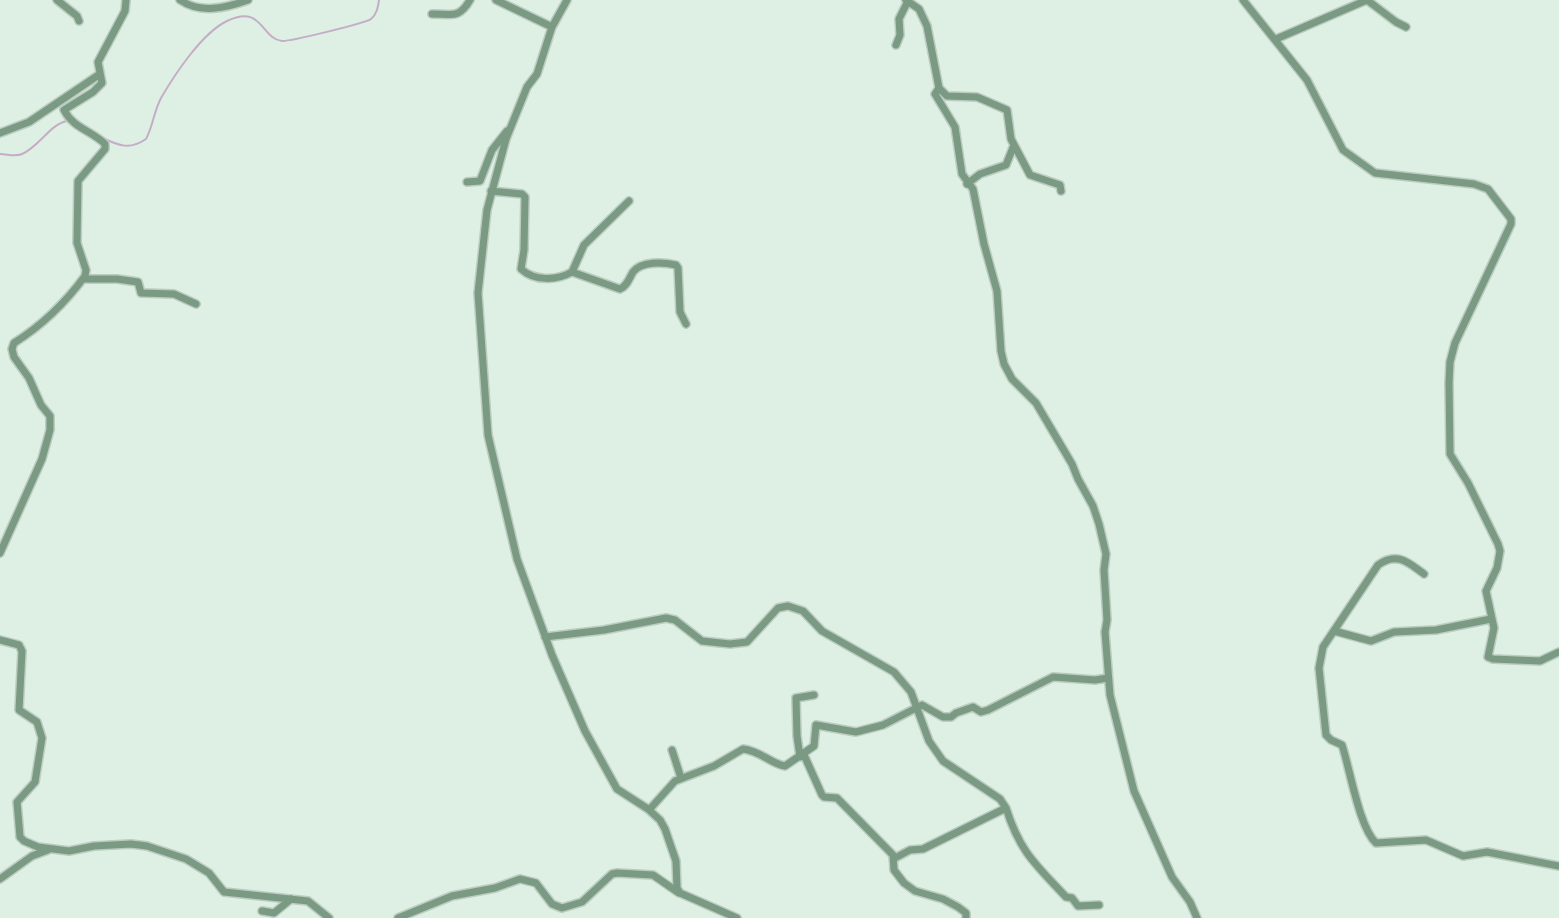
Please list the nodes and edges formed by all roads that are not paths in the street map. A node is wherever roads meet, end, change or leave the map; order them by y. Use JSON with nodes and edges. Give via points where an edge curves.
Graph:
{"nodes":[{"id":1,"x":57,"y":0,"type":"edge"},
{"id":2,"x":126,"y":0,"type":"edge"},
{"id":3,"x":180,"y":0,"type":"edge"},
{"id":4,"x":248,"y":0,"type":"edge"},
{"id":5,"x":470,"y":0,"type":"edge"},
{"id":6,"x":496,"y":0,"type":"edge"},
{"id":7,"x":567,"y":0,"type":"edge"},
{"id":8,"x":1244,"y":0,"type":"edge"},
{"id":9,"x":1367,"y":0,"type":"edge"},
{"id":10,"x":907,"y":1,"type":"edge"},
{"id":11,"x":432,"y":14,"type":"dead end"},
{"id":12,"x":79,"y":21,"type":"dead end"},
{"id":13,"x":552,"y":27,"type":"junction"},
{"id":14,"x":1406,"y":27,"type":"dead end"},
{"id":15,"x":1276,"y":39,"type":"junction"},
{"id":16,"x":895,"y":45,"type":"dead end"},
{"id":17,"x":100,"y":74,"type":"junction"},
{"id":18,"x":939,"y":88,"type":"junction"},
{"id":19,"x":511,"y":128,"type":"junction"},
{"id":20,"x":0,"y":134,"type":"edge"},
{"id":21,"x":1014,"y":145,"type":"junction"},
{"id":22,"x":467,"y":182,"type":"dead end"},
{"id":23,"x":967,"y":184,"type":"junction"},
{"id":24,"x":491,"y":191,"type":"junction"},
{"id":25,"x":1061,"y":191,"type":"dead end"},
{"id":26,"x":629,"y":201,"type":"dead end"},
{"id":27,"x":572,"y":272,"type":"junction"},
{"id":28,"x":83,"y":279,"type":"junction"},
{"id":29,"x":196,"y":304,"type":"dead end"},
{"id":30,"x":686,"y":324,"type":"dead end"},
{"id":31,"x":0,"y":553,"type":"edge"},
{"id":32,"x":1424,"y":574,"type":"dead end"},
{"id":33,"x":1492,"y":619,"type":"junction"},
{"id":34,"x":1334,"y":631,"type":"junction"},
{"id":35,"x":545,"y":637,"type":"junction"},
{"id":36,"x":0,"y":640,"type":"edge"},
{"id":37,"x":1559,"y":652,"type":"edge"},
{"id":38,"x":1108,"y":678,"type":"junction"},
{"id":39,"x":814,"y":695,"type":"dead end"},
{"id":40,"x":917,"y":708,"type":"junction"},
{"id":41,"x":672,"y":751,"type":"dead end"},
{"id":42,"x":802,"y":756,"type":"junction"},
{"id":43,"x":681,"y":778,"type":"junction"},
{"id":44,"x":1006,"y":808,"type":"junction"},
{"id":45,"x":649,"y":810,"type":"junction"},
{"id":46,"x":48,"y":849,"type":"junction"},
{"id":47,"x":895,"y":858,"type":"junction"},
{"id":48,"x":1559,"y":866,"type":"edge"},
{"id":49,"x":0,"y":879,"type":"edge"},
{"id":50,"x":680,"y":893,"type":"junction"},
{"id":51,"x":290,"y":899,"type":"junction"},
{"id":52,"x":1099,"y":905,"type":"dead end"},
{"id":53,"x":262,"y":911,"type":"dead end"},
{"id":54,"x":329,"y":918,"type":"edge"},
{"id":55,"x":398,"y":918,"type":"edge"},
{"id":56,"x":737,"y":918,"type":"edge"},
{"id":57,"x":966,"y":918,"type":"edge"},
{"id":58,"x":1197,"y":918,"type":"edge"}],
"edges":[{"from":1,"to":12,"type":"street"},
{"from":2,"to":17,"type":"street","via":[[125,11],[98,62]]},
{"from":3,"to":4,"type":"street","via":[[201,9]]},
{"from":5,"to":11,"type":"street","via":[[459,13]]},
{"from":6,"to":13,"type":"street"},
{"from":7,"to":13,"type":"street"},
{"from":8,"to":15,"type":"street"},
{"from":9,"to":14,"type":"street"},
{"from":9,"to":15,"type":"street"},
{"from":10,"to":16,"type":"street"},
{"from":10,"to":18,"type":"street","via":[[919,9],[927,26]]},
{"from":13,"to":19,"type":"street","via":[[537,74]]},
{"from":15,"to":33,"type":"street","via":[[1307,80],[1348,155],[1375,173],[1488,189],[1511,219],[1455,342],[1449,383],[1450,454],[1500,551],[1486,591]]},
{"from":17,"to":20,"type":"street","via":[[29,122]]},
{"from":17,"to":28,"type":"street","via":[[99,87],[66,107],[65,113],[105,144],[104,152],[78,181],[77,243],[86,270]]},
{"from":18,"to":21,"type":"street","via":[[947,96],[977,97],[1005,108]]},
{"from":18,"to":23,"type":"street","via":[[935,94],[955,127]]},
{"from":19,"to":22,"type":"street","via":[[492,150],[480,181]]},
{"from":19,"to":24,"type":"street"},
{"from":21,"to":23,"type":"street","via":[[1006,165]]},
{"from":21,"to":25,"type":"street","via":[[1030,175],[1059,186]]},
{"from":23,"to":38,"type":"street","via":[[973,189],[997,291],[1004,364],[1036,403],[1072,464],[1099,524],[1105,554]]},
{"from":24,"to":27,"type":"street","via":[[525,197],[522,271],[549,279]]},
{"from":24,"to":35,"type":"street","via":[[478,293],[488,435],[517,559]]},
{"from":26,"to":27,"type":"street","via":[[584,245]]},
{"from":27,"to":30,"type":"street","via":[[620,289],[641,265],[676,265],[680,312]]},
{"from":28,"to":29,"type":"street","via":[[131,281],[139,283],[141,293],[174,294]]},
{"from":28,"to":31,"type":"street","via":[[12,349],[50,416],[50,430],[42,459]]},
{"from":32,"to":34,"type":"street","via":[[1402,558],[1385,560]]},
{"from":33,"to":34,"type":"street","via":[[1436,630],[1392,632],[1371,641]]},
{"from":33,"to":37,"type":"street","via":[[1489,658],[1540,661]]},
{"from":34,"to":48,"type":"street","via":[[1319,660],[1326,732],[1329,739],[1342,745],[1373,840],[1383,844],[1426,840],[1463,856],[1487,852]]},
{"from":35,"to":40,"type":"street","via":[[666,618],[702,641],[730,644],[747,642],[778,608],[796,608],[822,631],[894,672],[911,692]]},
{"from":35,"to":45,"type":"street","via":[[585,731],[617,789]]},
{"from":36,"to":46,"type":"street","via":[[22,650],[19,709],[37,722],[42,738],[35,782],[18,798],[18,832],[24,841]]},
{"from":38,"to":40,"type":"street","via":[[1052,677],[988,710],[973,707],[951,718],[926,705]]},
{"from":38,"to":58,"type":"street","via":[[1134,791],[1172,877]]},
{"from":39,"to":42,"type":"street","via":[[796,698]]},
{"from":40,"to":42,"type":"street","via":[[856,732],[816,725],[814,746]]},
{"from":40,"to":44,"type":"street","via":[[929,741],[943,761],[1000,799]]},
{"from":41,"to":43,"type":"street"},
{"from":42,"to":43,"type":"street","via":[[782,766],[743,749]]},
{"from":42,"to":47,"type":"street","via":[[824,797],[837,798]]},
{"from":43,"to":45,"type":"street"},
{"from":44,"to":47,"type":"street"},
{"from":44,"to":52,"type":"street","via":[[1025,853],[1066,897],[1079,906]]},
{"from":45,"to":50,"type":"street","via":[[670,838]]},
{"from":46,"to":49,"type":"street"},
{"from":46,"to":51,"type":"street","via":[[147,846],[186,859],[209,873],[225,892]]},
{"from":47,"to":57,"type":"street","via":[[894,870],[904,883],[958,907]]},
{"from":50,"to":55,"type":"street","via":[[653,876],[617,873],[582,902],[562,908],[552,904],[536,883],[520,879],[452,896]]},
{"from":50,"to":56,"type":"street"},
{"from":51,"to":53,"type":"street","via":[[274,913]]},
{"from":51,"to":54,"type":"street","via":[[307,901]]}]}
